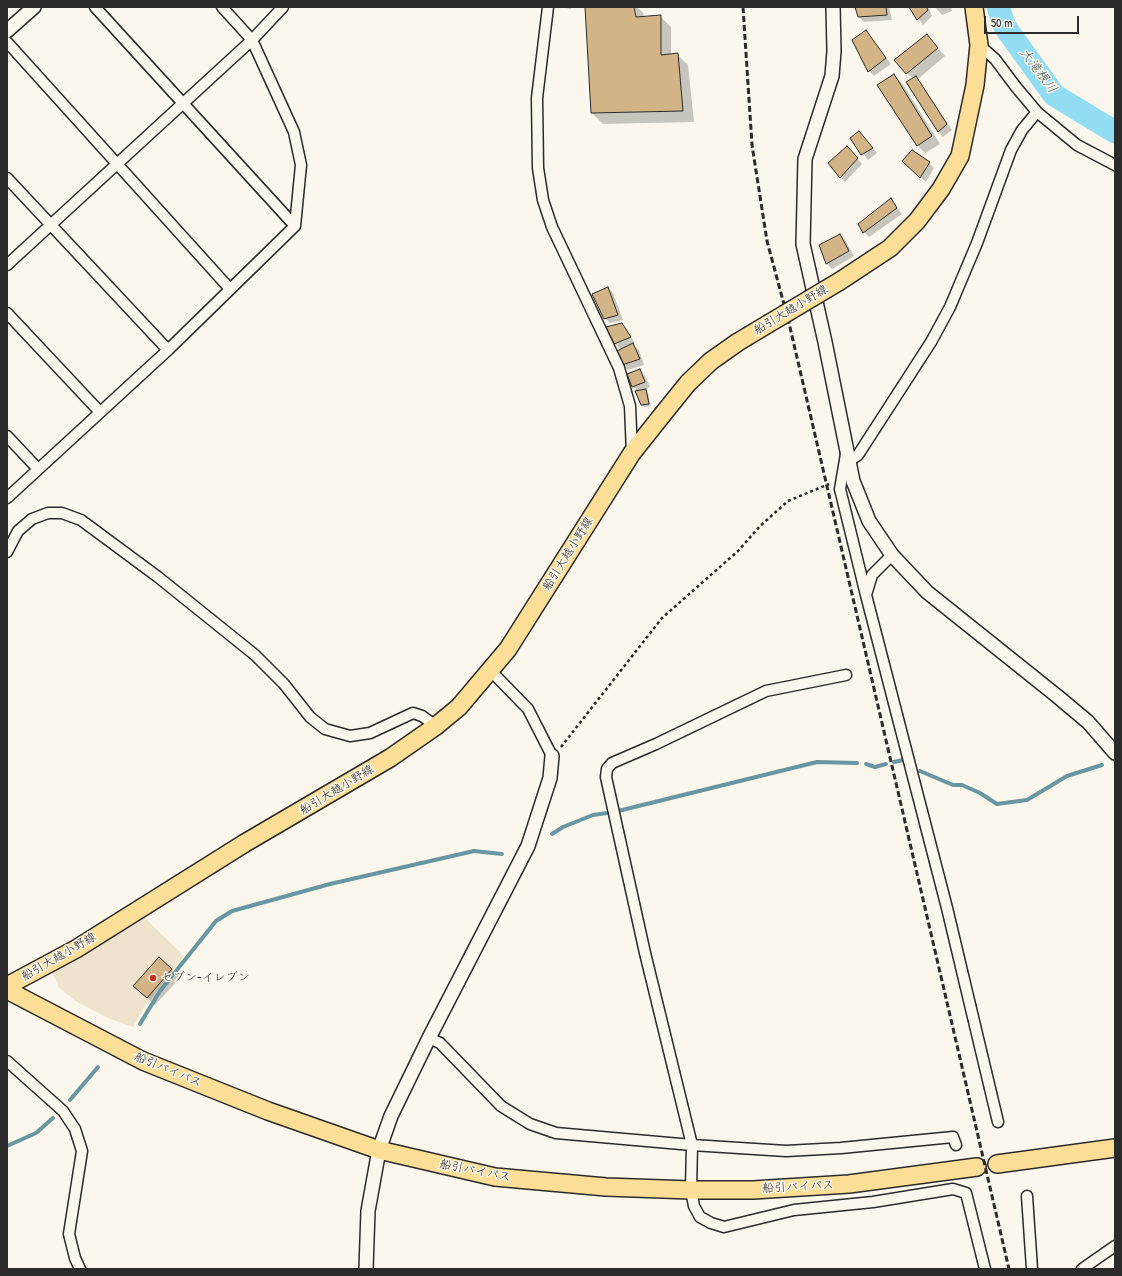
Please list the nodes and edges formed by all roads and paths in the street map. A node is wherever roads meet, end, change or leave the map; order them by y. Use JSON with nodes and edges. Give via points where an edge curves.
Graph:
{"nodes":[{"id":1,"x":34,"y":7,"type":"edge"},
{"id":2,"x":95,"y":7,"type":"edge"},
{"id":3,"x":222,"y":7,"type":"edge"},
{"id":4,"x":283,"y":7,"type":"edge"},
{"id":5,"x":548,"y":7,"type":"edge"},
{"id":6,"x":833,"y":7,"type":"edge"},
{"id":7,"x":974,"y":7,"type":"edge"},
{"id":8,"x":7,"y":31,"type":"edge"},
{"id":9,"x":252,"y":40,"type":"junction"},
{"id":10,"x":7,"y":42,"type":"edge"},
{"id":11,"x":979,"y":45,"type":"junction"},
{"id":12,"x":182,"y":104,"type":"junction"},
{"id":13,"x":1037,"y":112,"type":"junction"},
{"id":14,"x":117,"y":163,"type":"junction"},
{"id":15,"x":1115,"y":165,"type":"edge"},
{"id":16,"x":7,"y":178,"type":"edge"},
{"id":17,"x":50,"y":224,"type":"junction"},
{"id":18,"x":295,"y":226,"type":"junction"},
{"id":19,"x":7,"y":266,"type":"edge"},
{"id":20,"x":230,"y":289,"type":"junction"},
{"id":21,"x":7,"y":313,"type":"edge"},
{"id":22,"x":168,"y":350,"type":"junction"},
{"id":23,"x":99,"y":411,"type":"junction"},
{"id":24,"x":7,"y":436,"type":"edge"},
{"id":25,"x":632,"y":453,"type":"junction"},
{"id":26,"x":848,"y":456,"type":"junction"},
{"id":27,"x":38,"y":469,"type":"junction"},
{"id":28,"x":841,"y":481,"type":"junction"},
{"id":29,"x":7,"y":498,"type":"edge"},
{"id":30,"x":7,"y":552,"type":"edge"},
{"id":31,"x":892,"y":555,"type":"junction"},
{"id":32,"x":866,"y":595,"type":"junction"},
{"id":33,"x":491,"y":671,"type":"junction"},
{"id":34,"x":846,"y":675,"type":"dead end"},
{"id":35,"x":436,"y":726,"type":"junction"},
{"id":36,"x":1115,"y":753,"type":"edge"},
{"id":37,"x":552,"y":756,"type":"junction"},
{"id":38,"x":7,"y":986,"type":"edge"},
{"id":39,"x":7,"y":990,"type":"edge"},
{"id":40,"x":429,"y":1038,"type":"junction"},
{"id":41,"x":7,"y":1061,"type":"edge"},
{"id":42,"x":998,"y":1122,"type":"dead end"},
{"id":43,"x":692,"y":1145,"type":"junction"},
{"id":44,"x":956,"y":1146,"type":"dead end"},
{"id":45,"x":1115,"y":1148,"type":"edge"},
{"id":46,"x":379,"y":1150,"type":"junction"},
{"id":47,"x":997,"y":1164,"type":"dead end"},
{"id":48,"x":977,"y":1167,"type":"dead end"},
{"id":49,"x":692,"y":1190,"type":"junction"},
{"id":50,"x":1027,"y":1196,"type":"dead end"},
{"id":51,"x":1115,"y":1246,"type":"edge"},
{"id":52,"x":80,"y":1269,"type":"edge"},
{"id":53,"x":366,"y":1269,"type":"edge"},
{"id":54,"x":985,"y":1269,"type":"edge"},
{"id":55,"x":1032,"y":1269,"type":"edge"},
{"id":56,"x":1082,"y":1269,"type":"edge"}],
"edges":[{"from":1,"to":8,"type":"street"},
{"from":2,"to":12,"type":"street"},
{"from":3,"to":9,"type":"street"},
{"from":4,"to":9,"type":"street"},
{"from":5,"to":25,"type":"street","via":[[537,98],[538,168],[543,200],[552,227],[620,368],[630,406]]},
{"from":6,"to":26,"type":"street","via":[[832,76],[805,159],[803,244]]},
{"from":7,"to":11,"type":"main road","name":"船引大越小野線"},
{"from":9,"to":12,"type":"street"},
{"from":9,"to":18,"type":"street","via":[[294,132],[301,165]]},
{"from":10,"to":14,"type":"street"},
{"from":11,"to":13,"type":"street","via":[[996,59]]},
{"from":11,"to":25,"type":"main road","name":"船引大越小野線","bridge":true,"via":[[975,85],[960,156],[941,189],[917,221],[890,248],[717,358],[688,383]]},
{"from":12,"to":14,"type":"street"},
{"from":12,"to":18,"type":"street"},
{"from":13,"to":15,"type":"street","via":[[1078,145]]},
{"from":13,"to":26,"type":"street","via":[[1022,130],[1011,150],[977,243],[931,342],[858,455]]},
{"from":14,"to":17,"type":"street"},
{"from":14,"to":20,"type":"street"},
{"from":16,"to":17,"type":"street"},
{"from":17,"to":19,"type":"street"},
{"from":17,"to":22,"type":"street"},
{"from":18,"to":20,"type":"street"},
{"from":20,"to":22,"type":"street"},
{"from":21,"to":23,"type":"street"},
{"from":22,"to":23,"type":"street"},
{"from":23,"to":27,"type":"street"},
{"from":24,"to":27,"type":"street"},
{"from":25,"to":33,"type":"main road","name":"船引大越小野線","via":[[520,630]]},
{"from":26,"to":28,"type":"street"},
{"from":26,"to":31,"type":"street","via":[[853,481],[869,521]]},
{"from":27,"to":29,"type":"street"},
{"from":28,"to":32,"type":"street","via":[[840,489]]},
{"from":28,"to":37,"type":"path","via":[[788,501],[764,522],[738,551],[662,618]]},
{"from":30,"to":35,"type":"street","via":[[18,530],[32,520],[48,513],[62,513],[80,520],[158,577],[255,655],[284,684],[310,717],[325,729],[350,736],[370,734],[413,713]]},
{"from":31,"to":32,"type":"street","via":[[872,575]]},
{"from":31,"to":36,"type":"street","via":[[927,592],[1088,722]]},
{"from":32,"to":42,"type":"street","via":[[947,908]]},
{"from":33,"to":35,"type":"main road","name":"船引大越小野線","via":[[459,707]]},
{"from":33,"to":37,"type":"street","via":[[528,709]]},
{"from":34,"to":43,"type":"street","via":[[766,691],[612,763],[607,769],[606,777],[637,916]]},
{"from":35,"to":38,"type":"main road","name":"船引大越小野線","via":[[390,758],[238,847],[76,949]]},
{"from":37,"to":40,"type":"street","via":[[550,778],[528,846]]},
{"from":39,"to":46,"type":"main road","name":"船引バイパス","via":[[143,1061],[268,1111]]},
{"from":40,"to":43,"type":"street","via":[[440,1044],[501,1106],[530,1124],[556,1133]]},
{"from":40,"to":46,"type":"street"},
{"from":41,"to":52,"type":"street","via":[[63,1111],[75,1129],[82,1151],[69,1234]]},
{"from":43,"to":44,"type":"street","via":[[786,1151],[953,1137]]},
{"from":43,"to":49,"type":"street"},
{"from":45,"to":47,"type":"main road"},
{"from":46,"to":49,"type":"main road","name":"船引バイパス","via":[[495,1177],[606,1187]]},
{"from":46,"to":53,"type":"street","via":[[368,1211]]},
{"from":48,"to":49,"type":"main road","name":"船引バイパス","via":[[850,1184],[753,1190]]},
{"from":49,"to":54,"type":"street","via":[[694,1206],[700,1217],[724,1227],[794,1210],[873,1202],[953,1189],[966,1193]]},
{"from":50,"to":55,"type":"street"},
{"from":51,"to":56,"type":"street"}]}
